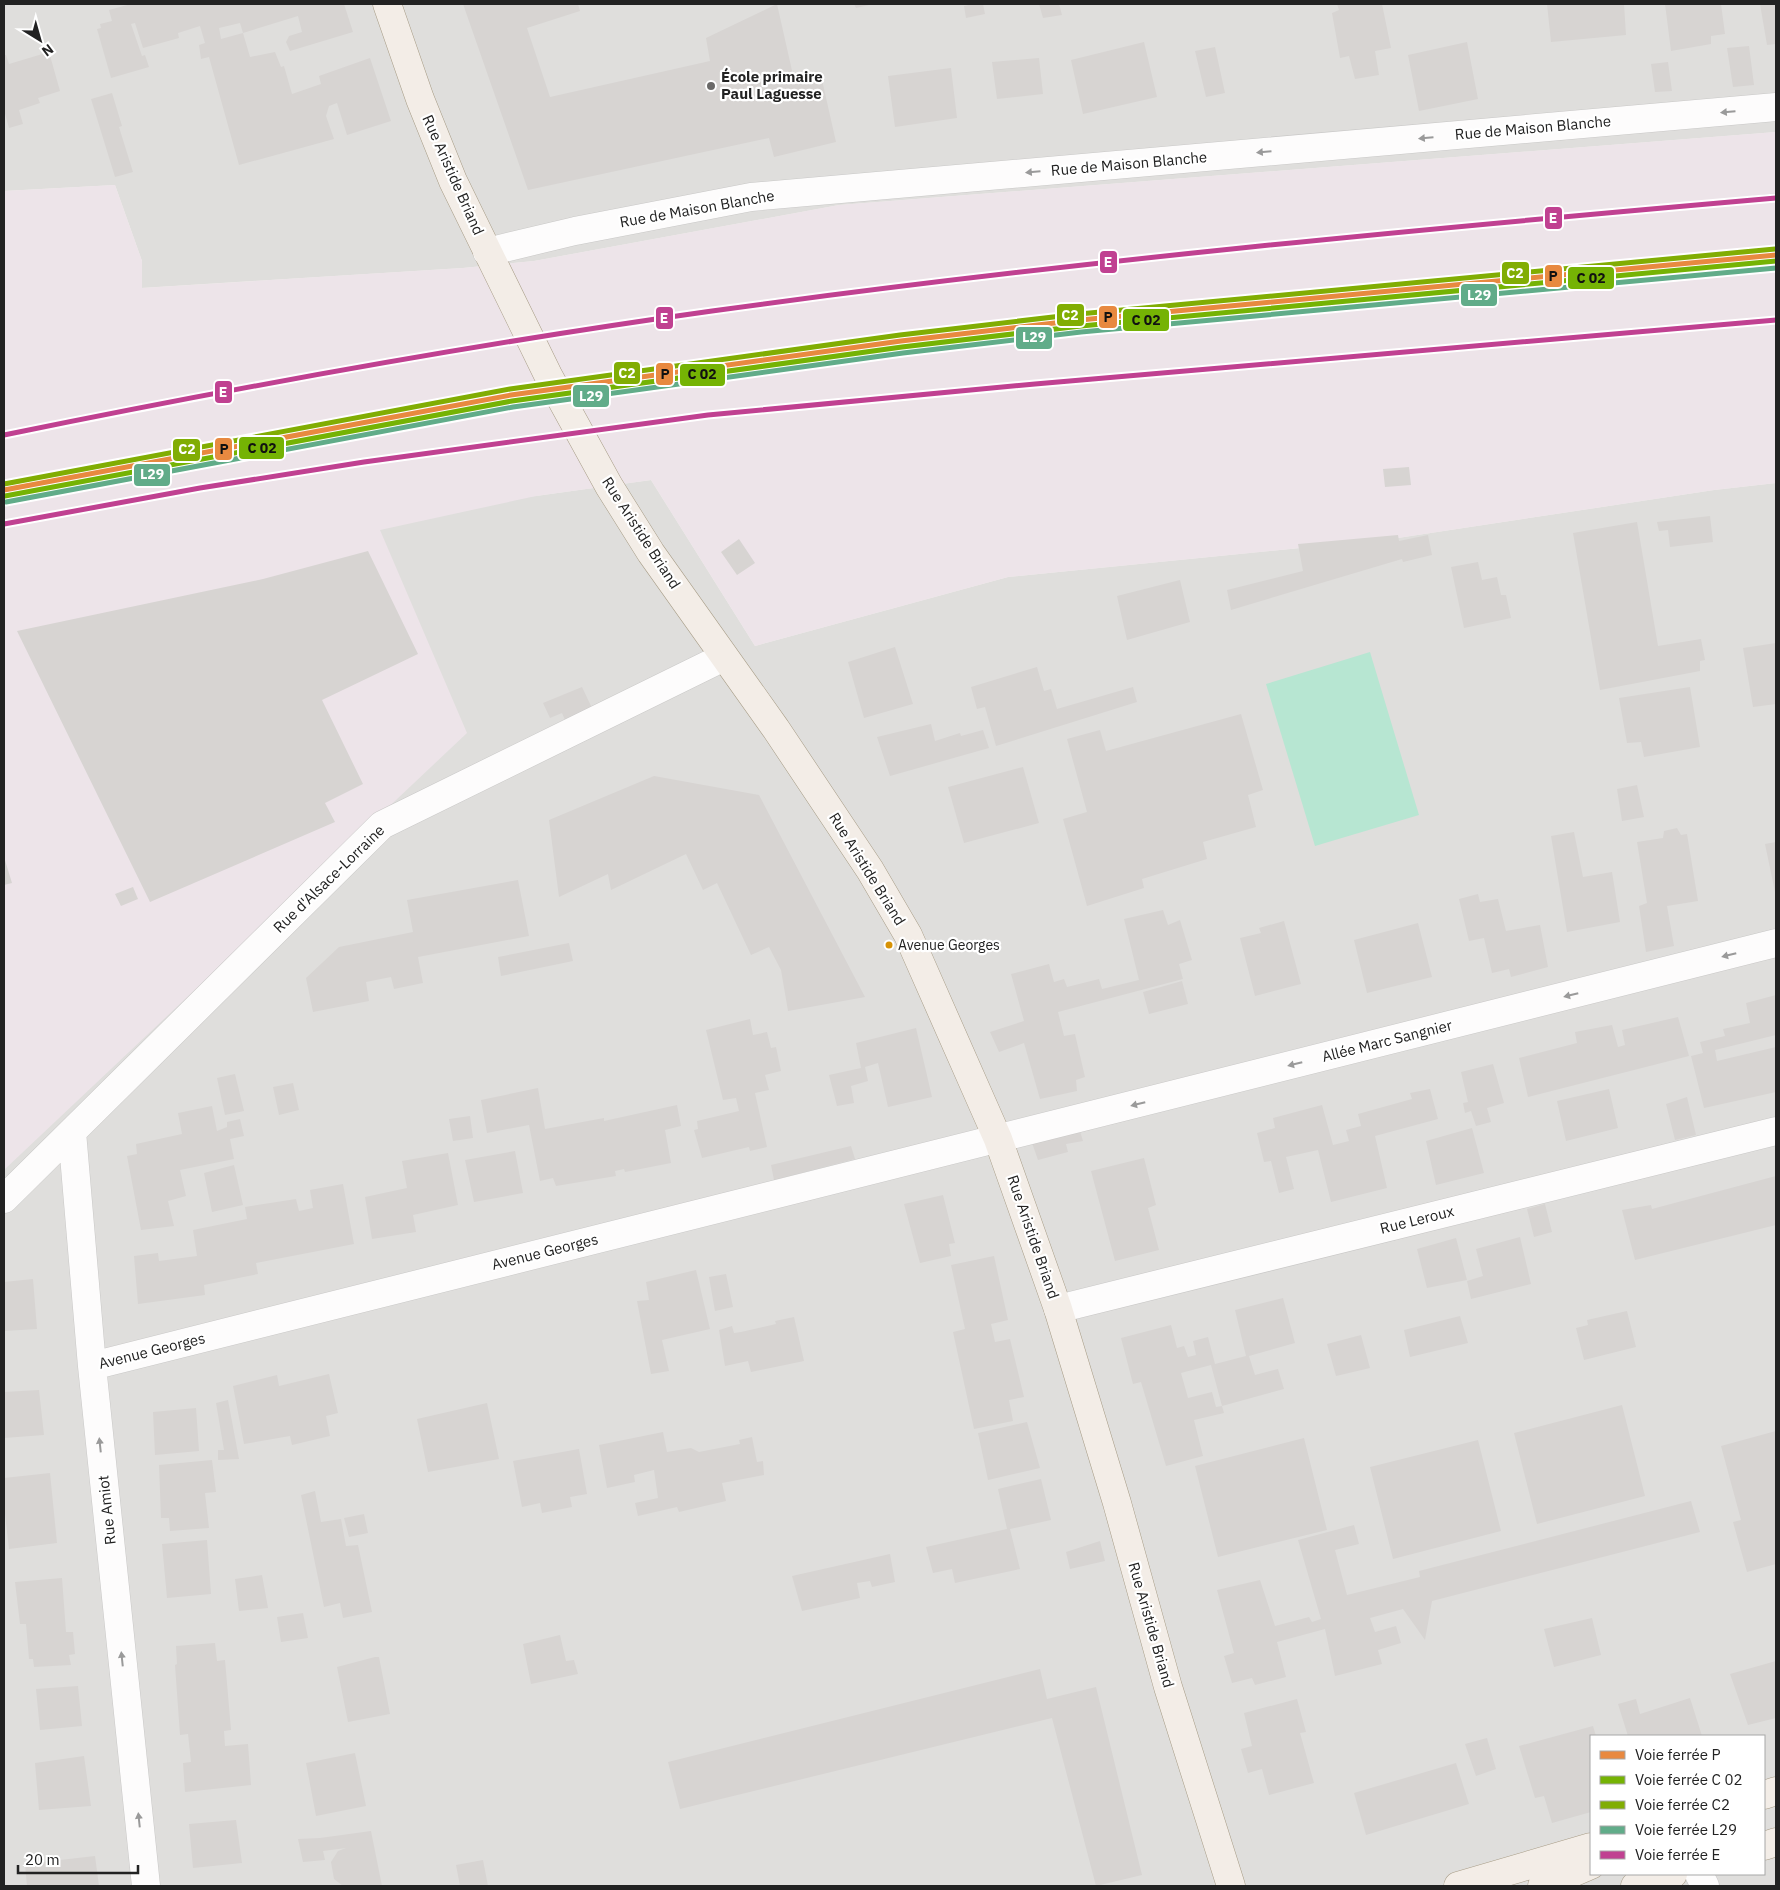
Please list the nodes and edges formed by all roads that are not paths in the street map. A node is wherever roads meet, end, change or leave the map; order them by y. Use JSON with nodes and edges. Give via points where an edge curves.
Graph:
{"nodes":[{"id":1,"x":387,"y":4,"type":"edge"},
{"id":2,"x":1776,"y":107,"type":"edge"},
{"id":3,"x":487,"y":252,"type":"junction"},
{"id":4,"x":724,"y":657,"type":"junction"},
{"id":5,"x":1776,"y":943,"type":"edge"},
{"id":6,"x":1776,"y":1131,"type":"edge"},
{"id":7,"x":72,"y":1132,"type":"junction"},
{"id":8,"x":998,"y":1139,"type":"junction"},
{"id":9,"x":4,"y":1199,"type":"edge"},
{"id":10,"x":1058,"y":1309,"type":"junction"},
{"id":11,"x":92,"y":1366,"type":"junction"},
{"id":12,"x":1590,"y":1847,"type":"edge"},
{"id":13,"x":1590,"y":1865,"type":"edge"},
{"id":14,"x":1509,"y":1870,"type":"junction"},
{"id":15,"x":1671,"y":1875,"type":"edge"},
{"id":16,"x":1233,"y":1885,"type":"edge"},
{"id":17,"x":146,"y":1886,"type":"edge"},
{"id":18,"x":1458,"y":1886,"type":"edge"},
{"id":19,"x":1541,"y":1886,"type":"edge"},
{"id":20,"x":1635,"y":1886,"type":"edge"}],
"edges":[{"from":1,"to":3,"type":"main road","name":"Rue Aristide Briand","via":[[453,181]]},
{"from":2,"to":3,"type":"street","name":"Rue de Maison Blanche","one_way":true,"via":[[751,196],[575,230]]},
{"from":3,"to":4,"type":"main road","name":"Rue Aristide Briand","via":[[548,375],[609,486],[651,554]]},
{"from":4,"to":7,"type":"street","name":"Rue d'Alsace-Lorraine","via":[[382,825]]},
{"from":4,"to":8,"type":"main road","name":"Rue Aristide Briand","via":[[870,870],[908,935]]},
{"from":5,"to":8,"type":"street","name":"Allée Marc Sangnier","one_way":true},
{"from":6,"to":10,"type":"street","name":"Rue Leroux"},
{"from":7,"to":9,"type":"street","name":"Rue d'Alsace-Lorraine"},
{"from":7,"to":11,"type":"street","name":"Rue Amiot"},
{"from":8,"to":10,"type":"main road","name":"Rue Aristide Briand"},
{"from":8,"to":11,"type":"street","name":"Avenue Georges"},
{"from":10,"to":16,"type":"main road","name":"Rue Aristide Briand","via":[[1168,1687]]},
{"from":17,"to":11,"type":"street","name":"Rue Amiot","one_way":true},
{"from":12,"to":14,"type":"main road"},
{"from":13,"to":19,"type":"main road"},
{"from":14,"to":18,"type":"main road"},
{"from":14,"to":19,"type":"street"},
{"from":15,"to":20,"type":"main road"}]}
